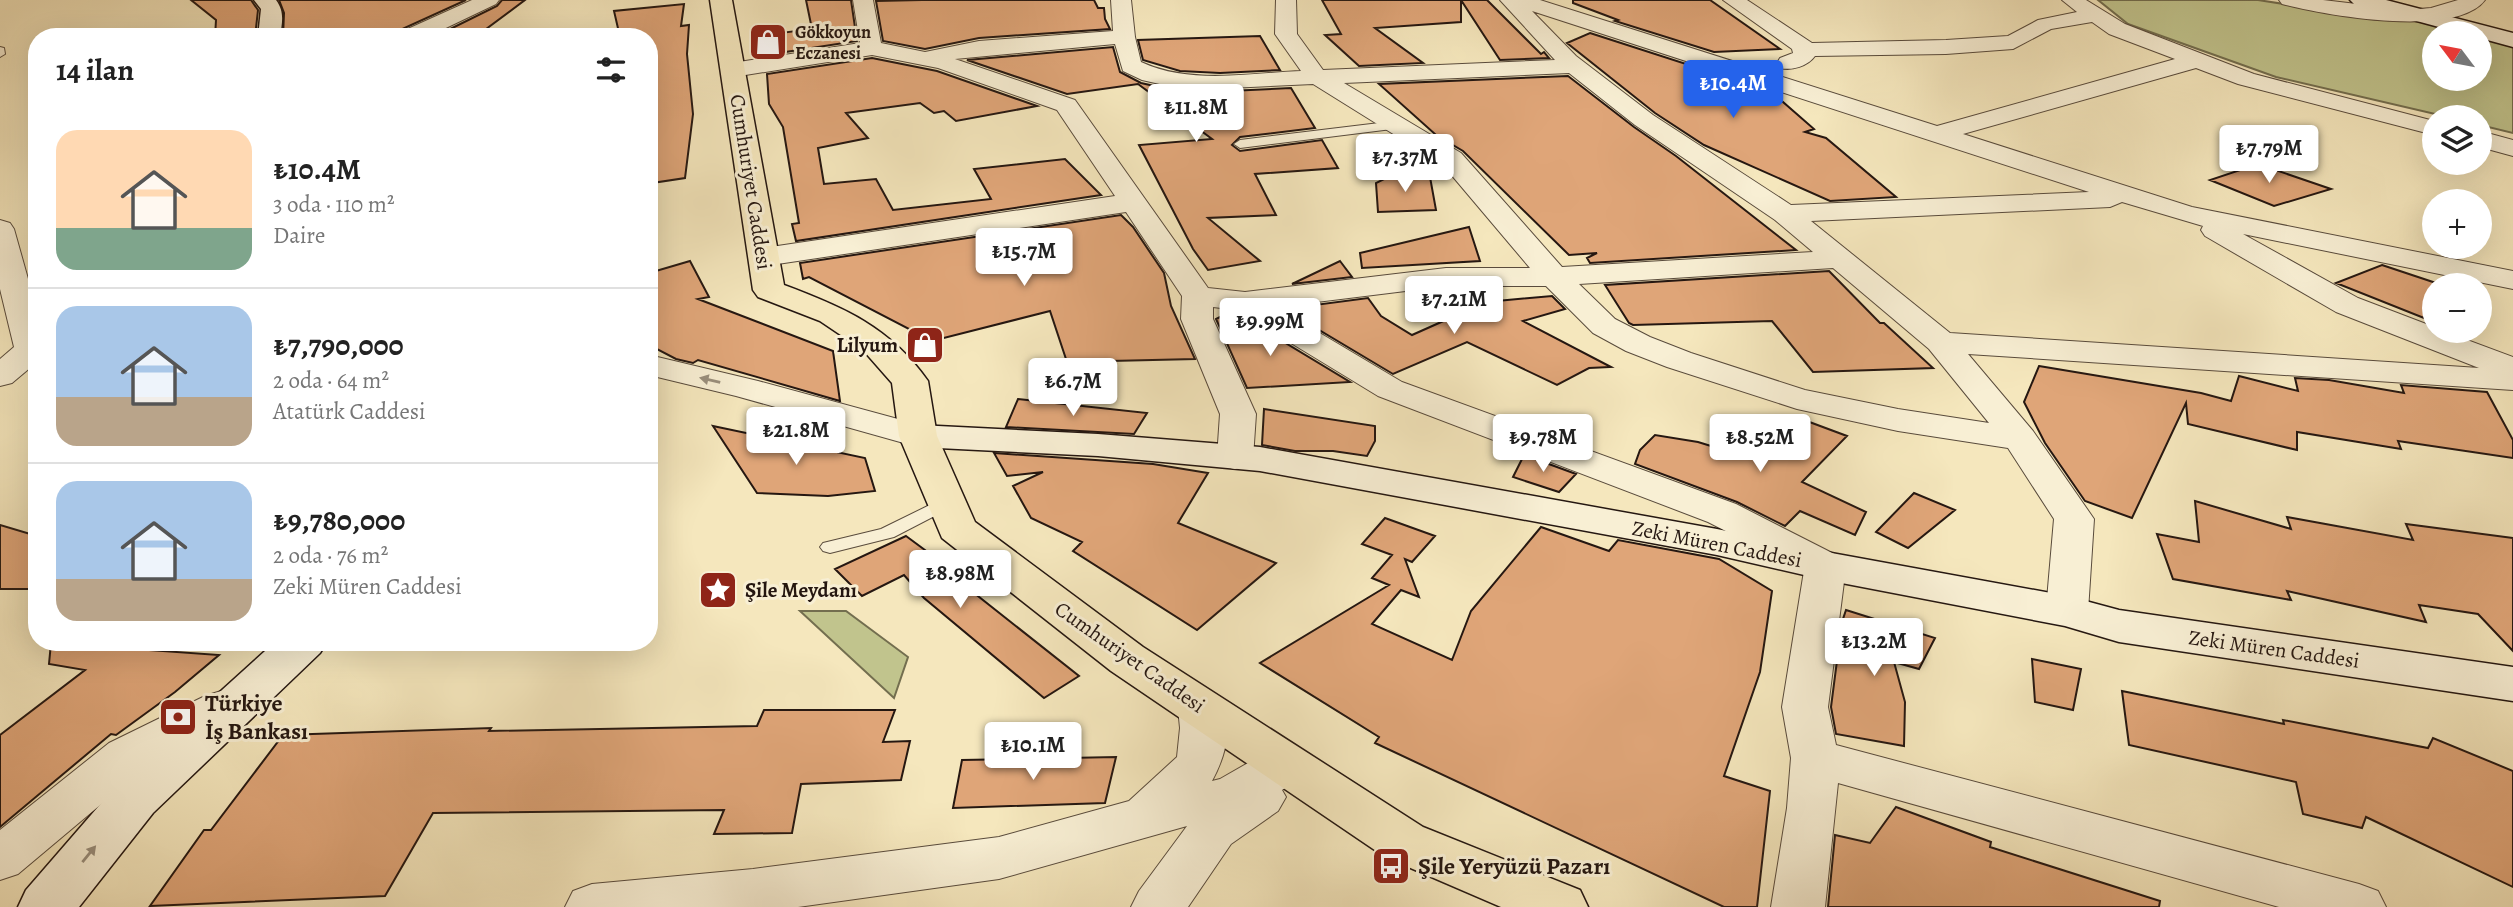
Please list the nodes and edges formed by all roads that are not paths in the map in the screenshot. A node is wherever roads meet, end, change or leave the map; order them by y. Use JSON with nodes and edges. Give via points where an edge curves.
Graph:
{"nodes":[{"id":1,"x":265,"y":0,"type":"edge"},
{"id":2,"x":489,"y":0,"type":"edge"},
{"id":3,"x":721,"y":0,"type":"edge"},
{"id":4,"x":863,"y":0,"type":"edge"},
{"id":5,"x":1121,"y":0,"type":"edge"},
{"id":6,"x":1286,"y":0,"type":"edge"},
{"id":7,"x":1510,"y":0,"type":"edge"},
{"id":8,"x":1519,"y":0,"type":"edge"},
{"id":9,"x":1733,"y":0,"type":"edge"},
{"id":10,"x":2072,"y":0,"type":"edge"},
{"id":11,"x":2289,"y":0,"type":"edge"},
{"id":12,"x":2361,"y":0,"type":"edge"},
{"id":13,"x":2475,"y":0,"type":"edge"},
{"id":14,"x":2096,"y":15,"type":"junction"},
{"id":15,"x":2420,"y":16,"type":"junction"},
{"id":16,"x":270,"y":28,"type":"edge"},
{"id":17,"x":428,"y":28,"type":"edge"},
{"id":18,"x":1124,"y":37,"type":"junction"},
{"id":19,"x":2513,"y":40,"type":"edge"},
{"id":20,"x":872,"y":48,"type":"junction"},
{"id":21,"x":1803,"y":50,"type":"junction"},
{"id":22,"x":922,"y":58,"type":"junction"},
{"id":23,"x":2197,"y":60,"type":"junction"},
{"id":24,"x":1574,"y":66,"type":"junction"},
{"id":25,"x":733,"y":70,"type":"junction"},
{"id":26,"x":1316,"y":76,"type":"junction"},
{"id":27,"x":1757,"y":77,"type":"junction"},
{"id":28,"x":1396,"y":125,"type":"junction"},
{"id":29,"x":2422,"y":125,"type":"edge"},
{"id":30,"x":1936,"y":134,"type":"junction"},
{"id":31,"x":2492,"y":142,"type":"edge"},
{"id":32,"x":1240,"y":144,"type":"dead end"},
{"id":33,"x":2513,"y":148,"type":"edge"},
{"id":34,"x":2136,"y":198,"type":"junction"},
{"id":35,"x":1134,"y":202,"type":"junction"},
{"id":36,"x":2186,"y":214,"type":"junction"},
{"id":37,"x":1785,"y":215,"type":"junction"},
{"id":38,"x":0,"y":229,"type":"edge"},
{"id":39,"x":764,"y":257,"type":"junction"},
{"id":40,"x":1839,"y":259,"type":"junction"},
{"id":41,"x":1554,"y":277,"type":"junction"},
{"id":42,"x":2513,"y":280,"type":"edge"},
{"id":43,"x":1198,"y":296,"type":"junction"},
{"id":44,"x":1245,"y":301,"type":"junction"},
{"id":45,"x":28,"y":338,"type":"edge"},
{"id":46,"x":1941,"y":342,"type":"junction"},
{"id":47,"x":28,"y":353,"type":"edge"},
{"id":48,"x":658,"y":367,"type":"edge"},
{"id":49,"x":2513,"y":369,"type":"edge"},
{"id":50,"x":0,"y":376,"type":"edge"},
{"id":51,"x":2513,"y":380,"type":"edge"},
{"id":52,"x":918,"y":436,"type":"junction"},
{"id":53,"x":2020,"y":439,"type":"junction"},
{"id":54,"x":1235,"y":458,"type":"junction"},
{"id":55,"x":946,"y":503,"type":"junction"},
{"id":56,"x":830,"y":547,"type":"dead end"},
{"id":57,"x":1826,"y":566,"type":"junction"},
{"id":58,"x":2067,"y":611,"type":"junction"},
{"id":59,"x":294,"y":651,"type":"edge"},
{"id":60,"x":2513,"y":684,"type":"edge"},
{"id":61,"x":247,"y":695,"type":"junction"},
{"id":62,"x":1201,"y":708,"type":"junction"},
{"id":63,"x":1815,"y":758,"type":"junction"},
{"id":64,"x":1286,"y":764,"type":"junction"},
{"id":65,"x":1142,"y":817,"type":"junction"},
{"id":66,"x":0,"y":859,"type":"edge"},
{"id":67,"x":46,"y":907,"type":"edge"},
{"id":68,"x":593,"y":907,"type":"edge"},
{"id":69,"x":1158,"y":907,"type":"edge"},
{"id":70,"x":1560,"y":907,"type":"edge"},
{"id":71,"x":1798,"y":907,"type":"edge"},
{"id":72,"x":2359,"y":907,"type":"edge"}],
"edges":[{"from":1,"to":16,"type":"street","via":[[272,9]]},
{"from":2,"to":17,"type":"street"},
{"from":3,"to":25,"type":"main road","name":"Cumhuriyet Caddesi"},
{"from":4,"to":20,"type":"street"},
{"from":5,"to":18,"type":"street"},
{"from":6,"to":26,"type":"street","via":[[1286,34]]},
{"from":7,"to":24,"type":"street"},
{"from":8,"to":27,"type":"street"},
{"from":9,"to":21,"type":"street"},
{"from":10,"to":14,"type":"street"},
{"from":11,"to":15,"type":"street"},
{"from":12,"to":15,"type":"street"},
{"from":13,"to":15,"type":"street","via":[[2455,11]]},
{"from":14,"to":21,"type":"street","via":[[2045,24],[2013,42]]},
{"from":14,"to":23,"type":"street","via":[[2117,29]]},
{"from":15,"to":19,"type":"street"},
{"from":18,"to":22,"type":"street","via":[[979,48]]},
{"from":18,"to":26,"type":"street","via":[[1131,66],[1186,83]]},
{"from":20,"to":22,"type":"street"},
{"from":20,"to":25,"type":"street"},
{"from":21,"to":27,"type":"street","via":[[1804,56]]},
{"from":22,"to":35,"type":"street","via":[[1066,105]]},
{"from":23,"to":29,"type":"street","via":[[2246,79]]},
{"from":23,"to":30,"type":"street"},
{"from":24,"to":26,"type":"street"},
{"from":24,"to":37,"type":"street","via":[[1644,120]]},
{"from":25,"to":39,"type":"main road","name":"Cumhuriyet Caddesi"},
{"from":26,"to":28,"type":"street"},
{"from":27,"to":30,"type":"street"},
{"from":28,"to":32,"type":"lane"},
{"from":28,"to":41,"type":"street","via":[[1452,159]]},
{"from":30,"to":34,"type":"street"},
{"from":31,"to":33,"type":"street"},
{"from":34,"to":36,"type":"street"},
{"from":34,"to":37,"type":"street"},
{"from":35,"to":39,"type":"street"},
{"from":35,"to":43,"type":"street"},
{"from":36,"to":42,"type":"street"},
{"from":36,"to":49,"type":"street","via":[[2347,305]]},
{"from":37,"to":40,"type":"street"},
{"from":38,"to":45,"type":"street"},
{"from":39,"to":52,"type":"main road","name":"Cumhuriyet Caddesi","via":[[769,289],[832,314],[875,343],[910,381]]},
{"from":40,"to":41,"type":"street"},
{"from":40,"to":46,"type":"street"},
{"from":41,"to":44,"type":"street","via":[[1446,277]]},
{"from":41,"to":53,"type":"street","via":[[1604,327],[1679,360],[1797,399]]},
{"from":43,"to":44,"type":"street"},
{"from":43,"to":54,"type":"street","via":[[1197,319],[1238,414]]},
{"from":44,"to":57,"type":"street","via":[[1390,390],[1722,513]]},
{"from":46,"to":51,"type":"street"},
{"from":46,"to":53,"type":"street"},
{"from":47,"to":50,"type":"street"},
{"from":52,"to":48,"type":"street","one_way":true},
{"from":52,"to":54,"type":"street","name":"Zeki Müren Caddesi"},
{"from":52,"to":55,"type":"main road","name":"Cumhuriyet Caddesi"},
{"from":53,"to":58,"type":"street","via":[[2074,519]]},
{"from":54,"to":57,"type":"street","name":"Zeki Müren Caddesi","via":[[1717,542]]},
{"from":55,"to":56,"type":"lane","via":[[887,533]]},
{"from":55,"to":62,"type":"main road","name":"Cumhuriyet Caddesi","via":[[957,529],[1127,659]]},
{"from":57,"to":58,"type":"street","name":"Zeki Müren Caddesi"},
{"from":57,"to":63,"type":"street","via":[[1805,706]]},
{"from":58,"to":60,"type":"street","name":"Zeki Müren Caddesi","via":[[2119,626]]},
{"from":59,"to":61,"type":"street"},
{"from":61,"to":66,"type":"street","via":[[126,756]]},
{"from":67,"to":61,"type":"street","one_way":true,"via":[[135,799]]},
{"from":62,"to":64,"type":"main road","name":"Cumhuriyet Caddesi"},
{"from":62,"to":65,"type":"street","via":[[1206,733],[1194,775]]},
{"from":63,"to":71,"type":"street"},
{"from":63,"to":72,"type":"street"},
{"from":64,"to":65,"type":"street","via":[[1233,796]]},
{"from":64,"to":69,"type":"street","via":[[1262,796],[1213,831]]},
{"from":64,"to":70,"type":"main road","name":"Cumhuriyet Caddesi","via":[[1404,842]]},
{"from":65,"to":68,"type":"street","via":[[999,858]]}]}
